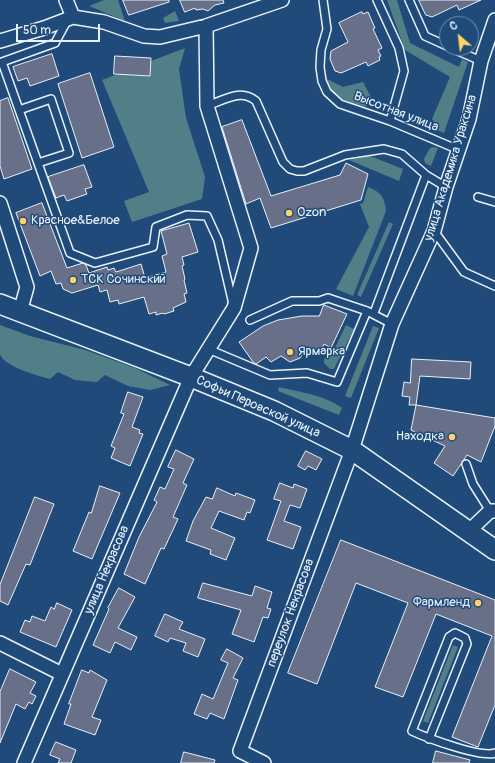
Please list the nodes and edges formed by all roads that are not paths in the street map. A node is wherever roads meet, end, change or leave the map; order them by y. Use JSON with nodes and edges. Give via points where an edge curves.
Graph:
{"nodes":[{"id":1,"x":66,"y":0,"type":"edge"},
{"id":2,"x":282,"y":0,"type":"edge"},
{"id":3,"x":323,"y":0,"type":"edge"},
{"id":4,"x":377,"y":0,"type":"edge"},
{"id":5,"x":409,"y":0,"type":"edge"},
{"id":6,"x":71,"y":18,"type":"junction"},
{"id":7,"x":495,"y":20,"type":"edge"},
{"id":8,"x":206,"y":26,"type":"junction"},
{"id":9,"x":0,"y":41,"type":"edge"},
{"id":10,"x":439,"y":42,"type":"edge"},
{"id":11,"x":469,"y":56,"type":"edge"},
{"id":12,"x":481,"y":61,"type":"junction"},
{"id":13,"x":207,"y":106,"type":"junction"},
{"id":14,"x":19,"y":110,"type":"junction"},
{"id":15,"x":390,"y":121,"type":"junction"},
{"id":16,"x":459,"y":150,"type":"junction"},
{"id":17,"x":38,"y":163,"type":"junction"},
{"id":18,"x":426,"y":175,"type":"junction"},
{"id":19,"x":446,"y":187,"type":"junction"},
{"id":20,"x":478,"y":196,"type":"dead end"},
{"id":21,"x":495,"y":202,"type":"edge"},
{"id":22,"x":0,"y":203,"type":"edge"},
{"id":23,"x":434,"y":231,"type":"junction"},
{"id":24,"x":495,"y":286,"type":"edge"},
{"id":25,"x":0,"y":304,"type":"edge"},
{"id":26,"x":234,"y":308,"type":"junction"},
{"id":27,"x":20,"y":312,"type":"junction"},
{"id":28,"x":371,"y":312,"type":"junction"},
{"id":29,"x":250,"y":320,"type":"dead end"},
{"id":30,"x":392,"y":324,"type":"junction"},
{"id":31,"x":208,"y":349,"type":"junction"},
{"id":32,"x":191,"y":377,"type":"junction"},
{"id":33,"x":352,"y":450,"type":"junction"},
{"id":34,"x":466,"y":464,"type":"dead end"},
{"id":35,"x":492,"y":511,"type":"edge"},
{"id":36,"x":468,"y":532,"type":"junction"},
{"id":37,"x":495,"y":550,"type":"edge"},
{"id":38,"x":0,"y":643,"type":"edge"},
{"id":39,"x":62,"y":674,"type":"junction"},
{"id":40,"x":429,"y":739,"type":"junction"},
{"id":41,"x":495,"y":753,"type":"edge"},
{"id":42,"x":24,"y":763,"type":"edge"},
{"id":43,"x":264,"y":763,"type":"edge"}],
"edges":[{"from":1,"to":6,"type":"street"},
{"from":2,"to":8,"type":"street"},
{"from":3,"to":15,"type":"lane","name":"Высотная улица","via":[[327,29],[321,50],[320,67],[327,92],[340,104]]},
{"from":4,"to":15,"type":"lane","via":[[399,48],[404,72]]},
{"from":5,"to":10,"type":"lane","via":[[425,36]]},
{"from":6,"to":8,"type":"street","via":[[104,22],[144,36],[160,37]]},
{"from":6,"to":9,"type":"street"},
{"from":6,"to":14,"type":"lane","via":[[55,43],[2,62]]},
{"from":7,"to":12,"type":"street","name":"улица Академика Ураксина"},
{"from":8,"to":13,"type":"street","name":"улица Некрасова"},
{"from":11,"to":12,"type":"lane"},
{"from":12,"to":16,"type":"street","name":"улица Академика Ураксина","via":[[469,119]]},
{"from":13,"to":18,"type":"lane","via":[[241,94],[249,95],[256,101],[283,162],[290,169],[304,171],[344,155],[384,149],[402,154]]},
{"from":13,"to":26,"type":"street","name":"улица Некрасова","via":[[251,248]]},
{"from":14,"to":17,"type":"lane"},
{"from":14,"to":17,"type":"lane","via":[[51,99],[69,153]]},
{"from":15,"to":16,"type":"lane","name":"Высотная улица"},
{"from":16,"to":19,"type":"street","name":"улица Академика Ураксина"},
{"from":17,"to":26,"type":"lane","via":[[70,253],[95,263],[153,247],[156,227],[187,215],[207,216],[218,240]]},
{"from":18,"to":19,"type":"lane"},
{"from":18,"to":28,"type":"lane"},
{"from":19,"to":23,"type":"street","name":"улица Академика Ураксина"},
{"from":20,"to":21,"type":"lane"},
{"from":22,"to":27,"type":"street","via":[[27,286]]},
{"from":23,"to":24,"type":"lane","via":[[464,272]]},
{"from":23,"to":30,"type":"street","name":"улица Академика Ураксина"},
{"from":25,"to":27,"type":"main road","name":"Софьи Перовской улица"},
{"from":26,"to":31,"type":"street","name":"улица Некрасова"},
{"from":27,"to":32,"type":"main road","name":"Софьи Перовской улица"},
{"from":28,"to":29,"type":"lane","via":[[328,298],[319,301],[292,301]]},
{"from":28,"to":30,"type":"lane"},
{"from":28,"to":31,"type":"lane","via":[[337,382],[307,373],[270,375]]},
{"from":30,"to":33,"type":"street","name":"улица Академика Ураксина"},
{"from":31,"to":32,"type":"street","name":"улица Некрасова"},
{"from":32,"to":33,"type":"main road","name":"Софьи Перовской улица","via":[[274,411]]},
{"from":32,"to":39,"type":"street","name":"улица Некрасова"},
{"from":33,"to":36,"type":"main road","name":"Софьи Перовской улица"},
{"from":33,"to":43,"type":"street","name":"переулок Некрасова","via":[[240,751]]},
{"from":34,"to":35,"type":"lane","via":[[473,484]]},
{"from":35,"to":36,"type":"street"},
{"from":36,"to":37,"type":"main road","name":"Софьи Перовской улица"},
{"from":38,"to":39,"type":"street"},
{"from":39,"to":42,"type":"street","name":"улица Некрасова"},
{"from":40,"to":40,"type":"lane","via":[[412,731],[449,637],[455,633],[465,638],[467,644]]},
{"from":40,"to":41,"type":"lane","via":[[485,754]]}]}
